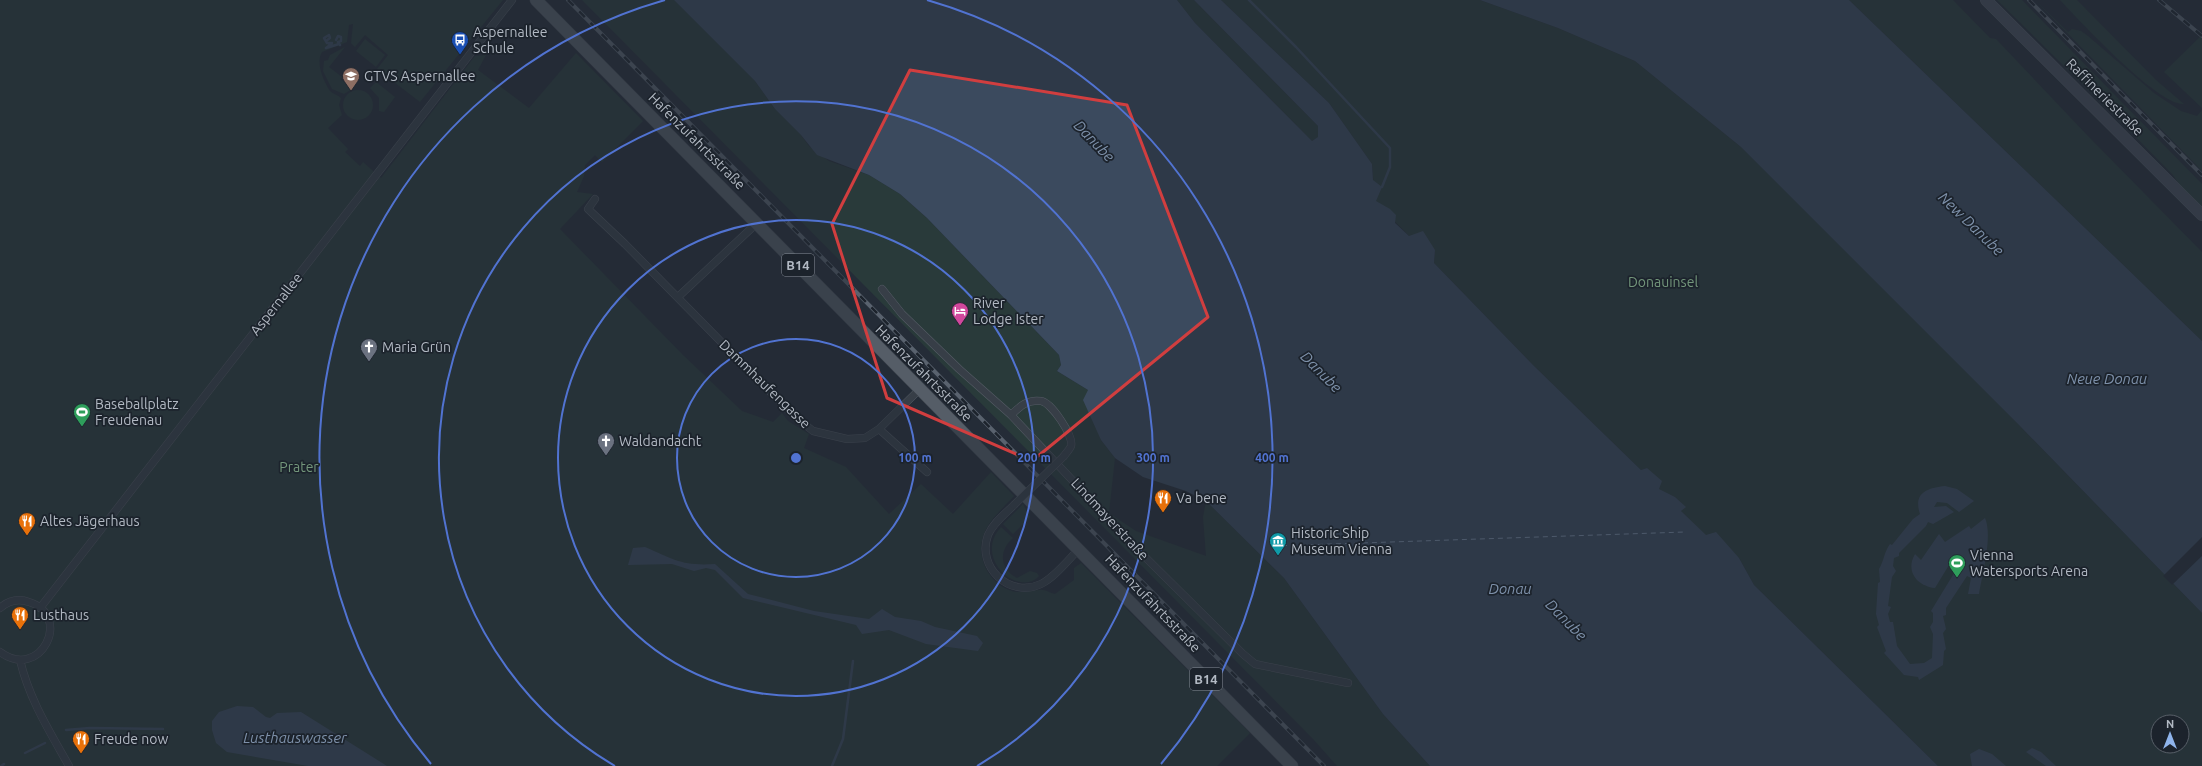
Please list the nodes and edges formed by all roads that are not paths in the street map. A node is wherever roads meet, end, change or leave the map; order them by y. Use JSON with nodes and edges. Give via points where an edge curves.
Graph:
{"nodes":[{"id":1,"x":512,"y":0,"type":"edge"},
{"id":2,"x":536,"y":0,"type":"edge"},
{"id":3,"x":1986,"y":0,"type":"edge"},
{"id":4,"x":595,"y":199,"type":"dead end"},
{"id":5,"x":2202,"y":216,"type":"edge"},
{"id":6,"x":757,"y":222,"type":"junction"},
{"id":7,"x":882,"y":289,"type":"dead end"},
{"id":8,"x":678,"y":297,"type":"junction"},
{"id":9,"x":920,"y":389,"type":"junction"},
{"id":10,"x":1011,"y":415,"type":"junction"},
{"id":11,"x":879,"y":429,"type":"junction"},
{"id":12,"x":927,"y":472,"type":"dead end"},
{"id":13,"x":1080,"y":549,"type":"junction"},
{"id":14,"x":0,"y":608,"type":"edge"},
{"id":15,"x":40,"y":608,"type":"junction"},
{"id":16,"x":0,"y":652,"type":"edge"},
{"id":17,"x":20,"y":660,"type":"junction"},
{"id":18,"x":1348,"y":683,"type":"dead end"},
{"id":19,"x":69,"y":766,"type":"edge"},
{"id":20,"x":1292,"y":766,"type":"edge"}],
"edges":[{"from":1,"to":15,"type":"street","name":"Aspernallee"},
{"from":2,"to":6,"type":"main road","name":"Hafenzufahrtsstraße","number":"B14"},
{"from":3,"to":5,"type":"main road","name":"Raffineriestraße"},
{"from":4,"to":8,"type":"street","name":"Dammhaufengasse","via":[[588,209]]},
{"from":6,"to":8,"type":"street"},
{"from":6,"to":9,"type":"main road","name":"Hafenzufahrtsstraße","number":"B14"},
{"from":7,"to":10,"type":"street","name":"Lindmayerstraße","via":[[902,314]]},
{"from":8,"to":11,"type":"street","name":"Dammhaufengasse","via":[[792,414],[813,431],[847,439],[865,438]]},
{"from":9,"to":11,"type":"street","name":"Dammhaufengasse"},
{"from":9,"to":13,"type":"main road","name":"Hafenzufahrtsstraße","number":"B14"},
{"from":10,"to":13,"type":"street","bridge":true,"via":[[1032,400],[1043,401],[1050,406],[1072,441],[1064,456],[998,521],[988,536],[986,558],[990,569],[1009,585],[1031,588],[1042,584]]},
{"from":10,"to":18,"type":"street","name":"Lindmayerstraße","via":[[1138,550],[1221,634],[1255,664]]},
{"from":11,"to":12,"type":"street"},
{"from":13,"to":20,"type":"main road","name":"Hafenzufahrtsstraße","number":"B14"},
{"from":14,"to":15,"type":"street","via":[[20,600],[31,602]]},
{"from":15,"to":17,"type":"street","via":[[50,624],[49,639],[45,648],[37,655]]},
{"from":16,"to":17,"type":"street","via":[[9,658]]},
{"from":17,"to":19,"type":"street","via":[[38,711]]}]}
